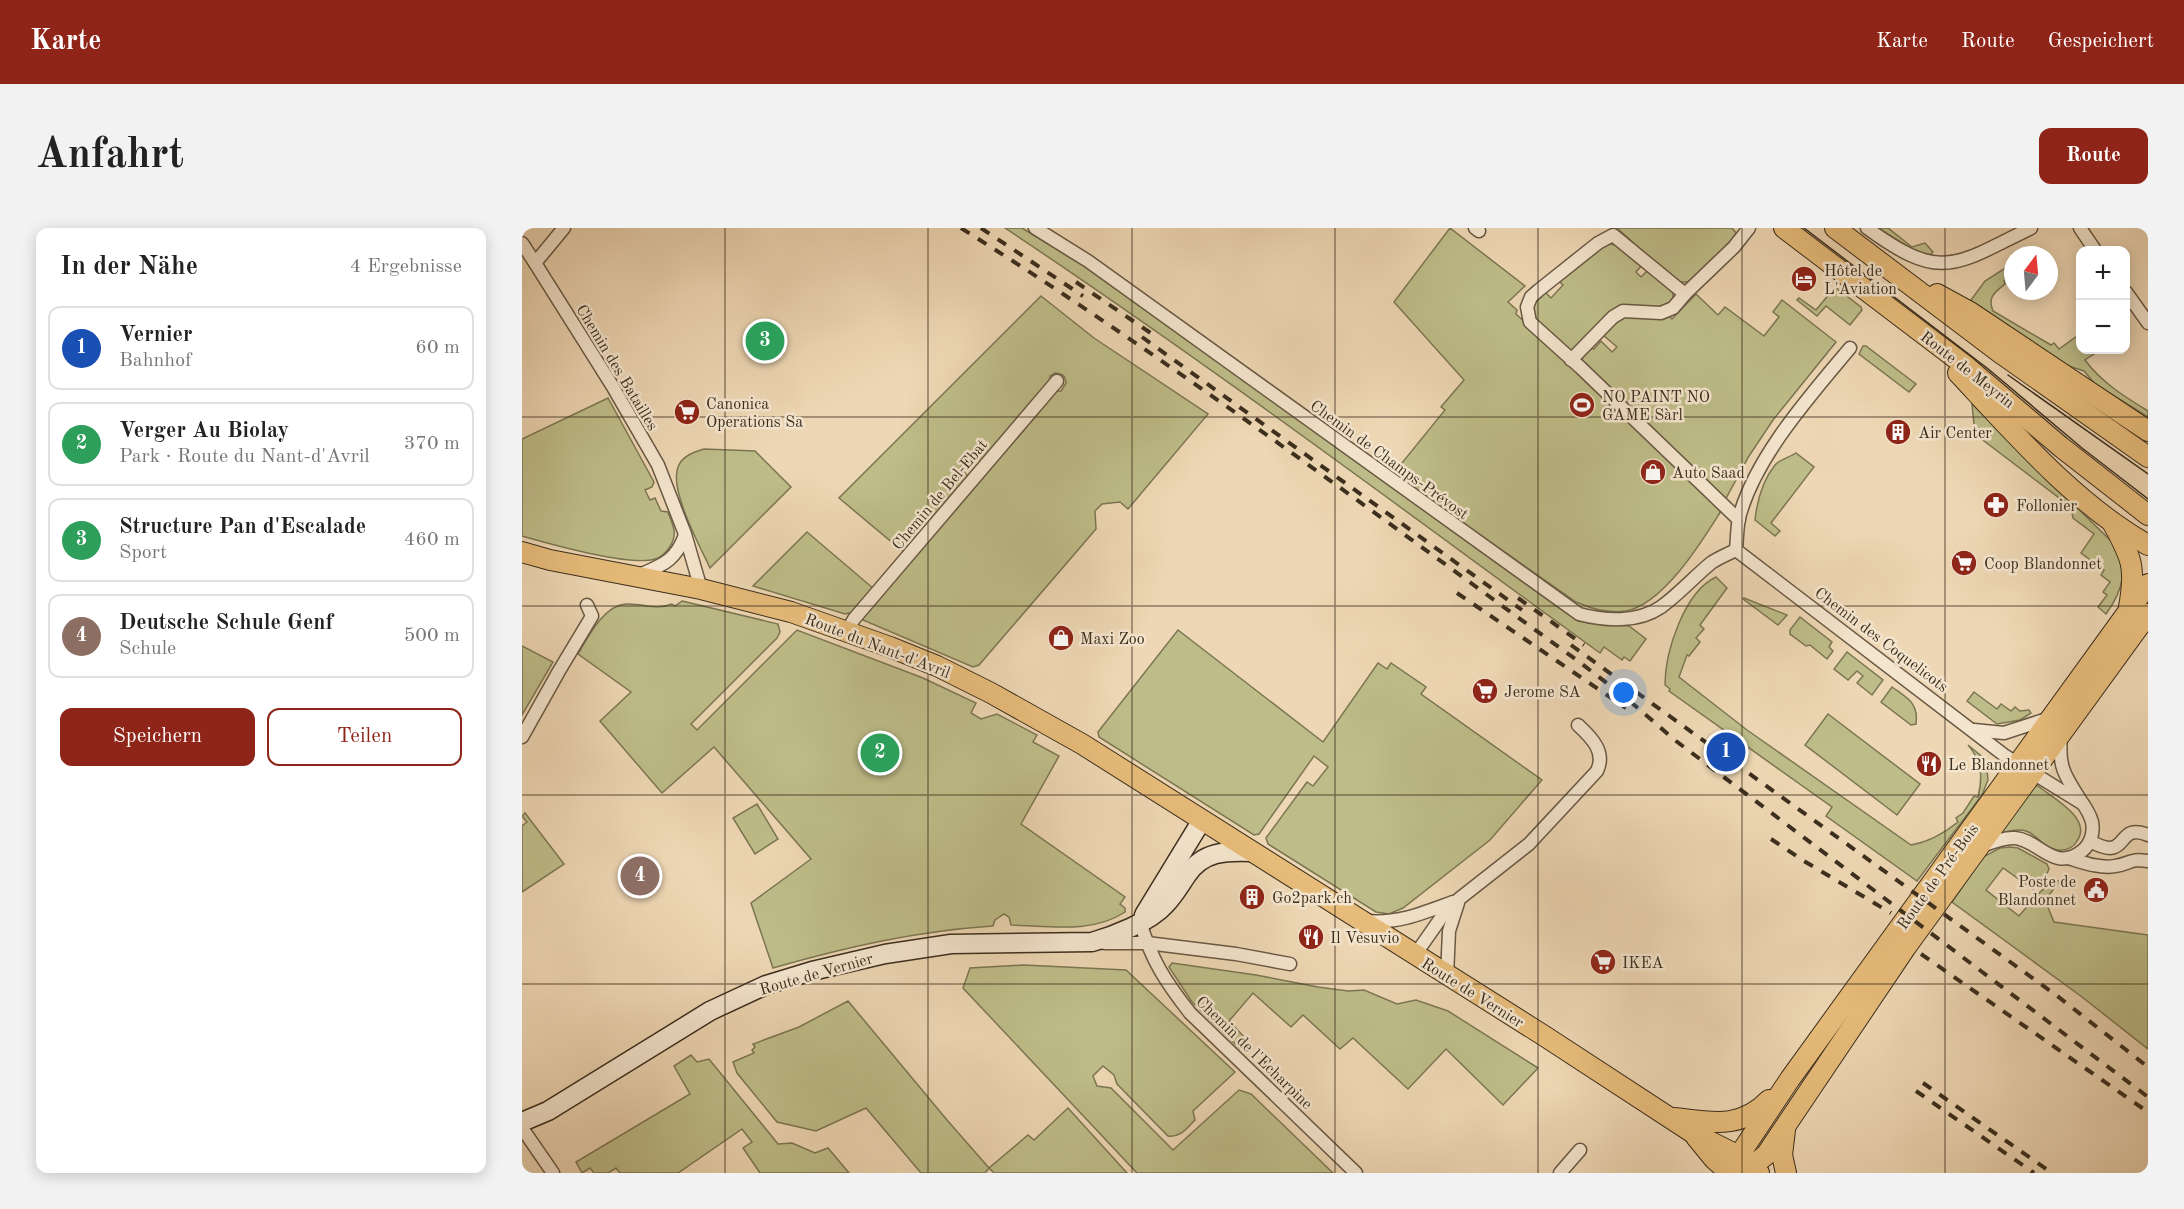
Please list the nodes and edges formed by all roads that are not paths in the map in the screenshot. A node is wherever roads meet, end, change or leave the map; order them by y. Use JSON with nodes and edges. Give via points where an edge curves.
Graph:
{"nodes":[{"id":1,"x":564,"y":228,"type":"edge"},
{"id":2,"x":1035,"y":228,"type":"edge"},
{"id":3,"x":1749,"y":228,"type":"edge"},
{"id":4,"x":1784,"y":228,"type":"edge"},
{"id":5,"x":1835,"y":228,"type":"edge"},
{"id":6,"x":1867,"y":228,"type":"edge"},
{"id":7,"x":2031,"y":228,"type":"edge"},
{"id":8,"x":2080,"y":228,"type":"edge"},
{"id":9,"x":522,"y":243,"type":"edge"},
{"id":10,"x":2092,"y":246,"type":"edge"},
{"id":11,"x":535,"y":263,"type":"junction"},
{"id":12,"x":1901,"y":279,"type":"junction"},
{"id":13,"x":1685,"y":294,"type":"junction"},
{"id":14,"x":2130,"y":297,"type":"edge"},
{"id":15,"x":1907,"y":322,"type":"junction"},
{"id":16,"x":2148,"y":322,"type":"edge"},
{"id":17,"x":1850,"y":348,"type":"dead end"},
{"id":18,"x":1571,"y":360,"type":"junction"},
{"id":19,"x":1057,"y":381,"type":"dead end"},
{"id":20,"x":2148,"y":431,"type":"edge"},
{"id":21,"x":2145,"y":455,"type":"edge"},
{"id":22,"x":2148,"y":515,"type":"edge"},
{"id":23,"x":1738,"y":520,"type":"junction"},
{"id":24,"x":2111,"y":522,"type":"junction"},
{"id":25,"x":685,"y":534,"type":"junction"},
{"id":26,"x":2148,"y":545,"type":"edge"},
{"id":27,"x":1736,"y":550,"type":"junction"},
{"id":28,"x":522,"y":552,"type":"edge"},
{"id":29,"x":637,"y":576,"type":"junction"},
{"id":30,"x":2148,"y":584,"type":"edge"},
{"id":31,"x":701,"y":589,"type":"junction"},
{"id":32,"x":587,"y":605,"type":"dead end"},
{"id":33,"x":2128,"y":609,"type":"junction"},
{"id":34,"x":2148,"y":614,"type":"edge"},
{"id":35,"x":2140,"y":630,"type":"edge"},
{"id":36,"x":847,"y":631,"type":"junction"},
{"id":37,"x":1578,"y":725,"type":"dead end"},
{"id":38,"x":2056,"y":725,"type":"junction"},
{"id":39,"x":1973,"y":730,"type":"junction"},
{"id":40,"x":522,"y":737,"type":"edge"},
{"id":41,"x":2026,"y":767,"type":"junction"},
{"id":42,"x":2083,"y":804,"type":"junction"},
{"id":43,"x":1202,"y":820,"type":"junction"},
{"id":44,"x":2148,"y":835,"type":"edge"},
{"id":45,"x":2090,"y":841,"type":"junction"},
{"id":46,"x":1978,"y":847,"type":"junction"},
{"id":47,"x":1252,"y":852,"type":"junction"},
{"id":48,"x":2067,"y":857,"type":"junction"},
{"id":49,"x":2148,"y":861,"type":"edge"},
{"id":50,"x":1460,"y":899,"type":"junction"},
{"id":51,"x":1358,"y":920,"type":"junction"},
{"id":52,"x":1140,"y":922,"type":"junction"},
{"id":53,"x":1092,"y":942,"type":"junction"},
{"id":54,"x":1147,"y":943,"type":"junction"},
{"id":55,"x":1415,"y":955,"type":"junction"},
{"id":56,"x":1290,"y":964,"type":"dead end"},
{"id":57,"x":1447,"y":976,"type":"junction"},
{"id":58,"x":1790,"y":1079,"type":"junction"},
{"id":59,"x":1671,"y":1118,"type":"junction"},
{"id":60,"x":522,"y":1122,"type":"edge"},
{"id":61,"x":1785,"y":1126,"type":"junction"},
{"id":62,"x":522,"y":1128,"type":"edge"},
{"id":63,"x":1580,"y":1150,"type":"dead end"},
{"id":64,"x":1743,"y":1169,"type":"edge"},
{"id":65,"x":553,"y":1173,"type":"edge"},
{"id":66,"x":1356,"y":1173,"type":"edge"},
{"id":67,"x":1560,"y":1173,"type":"edge"},
{"id":68,"x":1786,"y":1173,"type":"edge"}],
"edges":[{"from":1,"to":11,"type":"street"},
{"from":2,"to":27,"type":"street","name":"Chemin de Champs-Prévost","via":[[1088,261],[1579,614],[1620,619],[1651,612],[1713,562]]},
{"from":3,"to":13,"type":"street"},
{"from":4,"to":15,"type":"main road","name":"Route de Meyrin"},
{"from":5,"to":12,"type":"main road","name":"Route de Meyrin"},
{"from":6,"to":7,"type":"street","via":[[1908,255],[1946,264],[1979,254]]},
{"from":8,"to":10,"type":"street"},
{"from":9,"to":11,"type":"street","name":"Chemin des Batailles"},
{"from":11,"to":25,"type":"street","name":"Chemin des Batailles","via":[[658,465]]},
{"from":12,"to":20,"type":"main road","via":[[1970,312]]},
{"from":12,"to":21,"type":"main road","name":"Route de Meyrin"},
{"from":13,"to":18,"type":"street","via":[[1673,308],[1661,313],[1623,311]]},
{"from":13,"to":18,"type":"street","via":[[1613,234],[1539,290],[1527,307],[1530,322]]},
{"from":14,"to":16,"type":"street"},
{"from":15,"to":22,"type":"main road","name":"Route de Meyrin"},
{"from":15,"to":24,"type":"main road","via":[[2041,460]]},
{"from":17,"to":23,"type":"street","via":[[1769,454]]},
{"from":18,"to":23,"type":"street"},
{"from":19,"to":36,"type":"street","name":"Chemin de Bel-Ebat"},
{"from":23,"to":27,"type":"street"},
{"from":24,"to":26,"type":"main road"},
{"from":24,"to":33,"type":"main road","via":[[2132,566]]},
{"from":25,"to":29,"type":"street","via":[[671,559]]},
{"from":25,"to":31,"type":"street","name":"Chemin des Batailles"},
{"from":27,"to":39,"type":"street","name":"Chemin des Coquelicots"},
{"from":28,"to":29,"type":"main road","name":"Route du Nant-d'Avril"},
{"from":29,"to":31,"type":"main road","name":"Route du Nant-d'Avril"},
{"from":30,"to":33,"type":"main road","name":"Route de Pré-Bois"},
{"from":31,"to":36,"type":"main road","name":"Route du Nant-d'Avril"},
{"from":32,"to":40,"type":"street","via":[[592,616]]},
{"from":33,"to":38,"type":"main road","name":"Route de Pré-Bois"},
{"from":34,"to":35,"type":"main road","name":"Route de Pré-Bois"},
{"from":35,"to":38,"type":"main road","name":"Route de Pré-Bois"},
{"from":36,"to":43,"type":"main road","name":"Route du Nant-d'Avril","via":[[937,666],[1001,698]]},
{"from":37,"to":50,"type":"street","via":[[1600,753],[1597,771],[1529,844]]},
{"from":38,"to":39,"type":"street","via":[[2004,733]]},
{"from":38,"to":41,"type":"main road","name":"Route de Pré-Bois"},
{"from":38,"to":42,"type":"street","via":[[2061,764]]},
{"from":39,"to":41,"type":"street","name":"Chemin des Coquelicots"},
{"from":41,"to":42,"type":"street","name":"Chemin des Coquelicots"},
{"from":41,"to":46,"type":"main road","name":"Route de Pré-Bois"},
{"from":41,"to":58,"type":"main road","name":"Route de Pré-Bois"},
{"from":42,"to":45,"type":"street","via":[[2093,826]]},
{"from":43,"to":47,"type":"main road","name":"Route de Vernier"},
{"from":43,"to":52,"type":"street"},
{"from":44,"to":45,"type":"street","via":[[2132,833],[2111,849]]},
{"from":45,"to":48,"type":"street","via":[[2078,854]]},
{"from":46,"to":48,"type":"street","via":[[2014,838],[2025,840],[2046,855]]},
{"from":46,"to":61,"type":"main road","name":"Route de Pré-Bois"},
{"from":47,"to":51,"type":"main road","name":"Route de Vernier"},
{"from":47,"to":52,"type":"street","name":"Route de Vernier","via":[[1228,851],[1207,857],[1188,872],[1164,907]]},
{"from":48,"to":49,"type":"street","via":[[2114,867],[2133,860]]},
{"from":50,"to":51,"type":"street","via":[[1411,918],[1390,922]]},
{"from":50,"to":55,"type":"street","via":[[1443,915]]},
{"from":50,"to":57,"type":"street","via":[[1449,931]]},
{"from":51,"to":55,"type":"main road","name":"Route de Vernier"},
{"from":52,"to":53,"type":"street","name":"Route de Vernier"},
{"from":52,"to":54,"type":"street","name":"Chemin de l'Echarpine"},
{"from":53,"to":54,"type":"street"},
{"from":53,"to":60,"type":"street","name":"Route de Vernier","via":[[927,947],[842,963],[772,983],[710,1011],[562,1103]]},
{"from":54,"to":56,"type":"street"},
{"from":54,"to":66,"type":"street","name":"Chemin de l'Echarpine","via":[[1170,988],[1190,1014]]},
{"from":55,"to":57,"type":"main road","name":"Route de Vernier"},
{"from":57,"to":59,"type":"main road","name":"Route de Vernier"},
{"from":58,"to":59,"type":"main road","via":[[1758,1111],[1743,1119],[1716,1122]]},
{"from":58,"to":61,"type":"main road","via":[[1781,1111]]},
{"from":58,"to":64,"type":"main road","name":"Route de Pré-Bois"},
{"from":59,"to":64,"type":"main road","name":"Route de Vernier","via":[[1724,1147]]},
{"from":61,"to":64,"type":"main road","name":"Route de Pré-Bois","via":[[1766,1155]]},
{"from":61,"to":68,"type":"main road","via":[[1782,1155]]},
{"from":62,"to":65,"type":"street"},
{"from":63,"to":67,"type":"street"}]}
